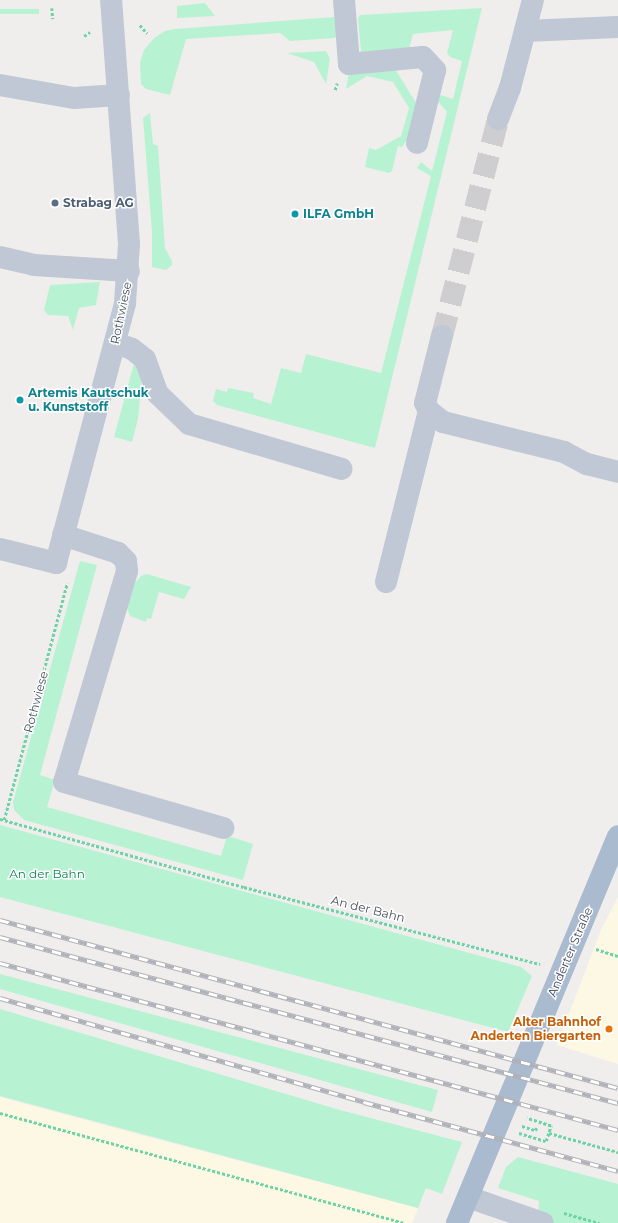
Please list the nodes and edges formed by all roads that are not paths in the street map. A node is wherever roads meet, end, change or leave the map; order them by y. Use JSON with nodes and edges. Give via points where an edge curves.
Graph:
{"nodes":[{"id":1,"x":111,"y":0,"type":"edge"},
{"id":2,"x":344,"y":0,"type":"edge"},
{"id":3,"x":533,"y":0,"type":"edge"},
{"id":4,"x":618,"y":27,"type":"edge"},
{"id":5,"x":525,"y":31,"type":"junction"},
{"id":6,"x":0,"y":85,"type":"edge"},
{"id":7,"x":119,"y":95,"type":"junction"},
{"id":8,"x":498,"y":119,"type":"tunnel mouth"},
{"id":9,"x":417,"y":143,"type":"dead end"},
{"id":10,"x":0,"y":257,"type":"edge"},
{"id":11,"x":129,"y":271,"type":"junction"},
{"id":12,"x":442,"y":336,"type":"tunnel mouth"},
{"id":13,"x":115,"y":343,"type":"junction"},
{"id":14,"x":429,"y":411,"type":"junction"},
{"id":15,"x":342,"y":469,"type":"dead end"},
{"id":16,"x":618,"y":472,"type":"edge"},
{"id":17,"x":63,"y":535,"type":"junction"},
{"id":18,"x":0,"y":549,"type":"edge"},
{"id":19,"x":386,"y":582,"type":"dead end"},
{"id":20,"x":223,"y":828,"type":"dead end"},
{"id":21,"x":618,"y":836,"type":"edge"},
{"id":22,"x":613,"y":865,"type":"edge"},
{"id":23,"x":471,"y":1189,"type":"junction"},
{"id":24,"x":457,"y":1223,"type":"edge"},
{"id":25,"x":543,"y":1223,"type":"edge"}],
"edges":[{"from":1,"to":7,"type":"street","name":"Rothwiese"},
{"from":2,"to":9,"type":"street","via":[[349,64],[422,57],[435,70]]},
{"from":3,"to":5,"type":"street"},
{"from":4,"to":5,"type":"street"},
{"from":5,"to":8,"type":"street","via":[[510,88]]},
{"from":6,"to":7,"type":"street","via":[[74,98]]},
{"from":7,"to":11,"type":"street","name":"Rothwiese"},
{"from":10,"to":11,"type":"street","via":[[34,265]]},
{"from":11,"to":13,"type":"street","name":"Rothwiese","via":[[125,303]]},
{"from":12,"to":14,"type":"street","via":[[425,403]]},
{"from":13,"to":15,"type":"street","via":[[132,349],[145,359],[158,394],[189,424]]},
{"from":13,"to":17,"type":"street","name":"Rothwiese"},
{"from":14,"to":16,"type":"street","via":[[443,422],[564,452],[587,464]]},
{"from":14,"to":19,"type":"street"},
{"from":17,"to":18,"type":"street","name":"Rothwiese","via":[[56,563]]},
{"from":17,"to":20,"type":"street","via":[[118,553],[126,561],[127,571],[64,782]]},
{"from":21,"to":22,"type":"main road","name":"Anderter Straße"},
{"from":22,"to":23,"type":"main road","name":"Anderter Straße","via":[[556,985]]},
{"from":23,"to":24,"type":"main road","name":"Anderter Straße"},
{"from":23,"to":25,"type":"street"}]}
